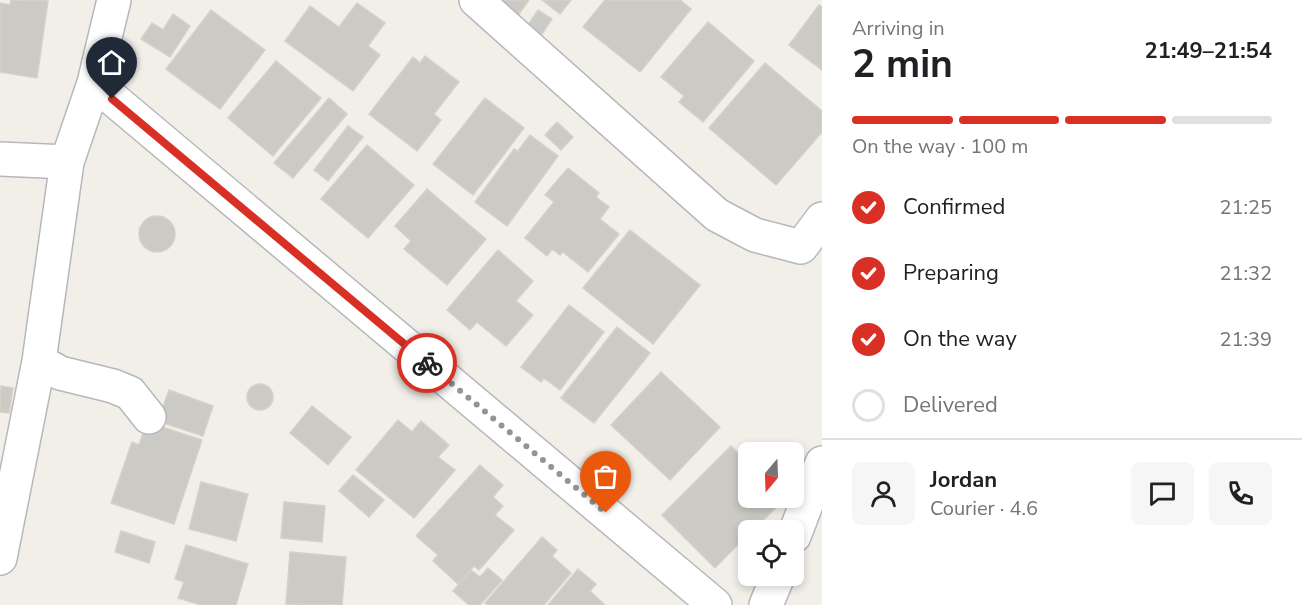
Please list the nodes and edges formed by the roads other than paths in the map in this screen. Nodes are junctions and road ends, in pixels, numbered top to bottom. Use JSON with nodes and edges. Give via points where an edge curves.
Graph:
{"nodes":[{"id":1,"x":114,"y":0,"type":"edge"},
{"id":2,"x":476,"y":0,"type":"edge"},
{"id":3,"x":94,"y":83,"type":"junction"},
{"id":4,"x":0,"y":159,"type":"edge"},
{"id":5,"x":67,"y":162,"type":"junction"},
{"id":6,"x":822,"y":219,"type":"edge"},
{"id":7,"x":811,"y":252,"type":"edge"},
{"id":8,"x":39,"y":362,"type":"junction"},
{"id":9,"x":149,"y":417,"type":"dead end"},
{"id":10,"x":822,"y":463,"type":"edge"},
{"id":11,"x":800,"y":520,"type":"edge"},
{"id":12,"x":0,"y":558,"type":"edge"},
{"id":13,"x":774,"y":586,"type":"edge"},
{"id":14,"x":716,"y":605,"type":"edge"},
{"id":15,"x":766,"y":605,"type":"edge"}],
"edges":[{"from":1,"to":3,"type":"street"},
{"from":2,"to":7,"type":"street","via":[[717,215],[755,236]]},
{"from":3,"to":5,"type":"street"},
{"from":3,"to":14,"type":"street"},
{"from":4,"to":5,"type":"street"},
{"from":5,"to":8,"type":"street"},
{"from":6,"to":7,"type":"street"},
{"from":8,"to":9,"type":"street","via":[[60,373],[130,393]]},
{"from":8,"to":12,"type":"street"},
{"from":10,"to":11,"type":"street"},
{"from":13,"to":15,"type":"street"}]}
